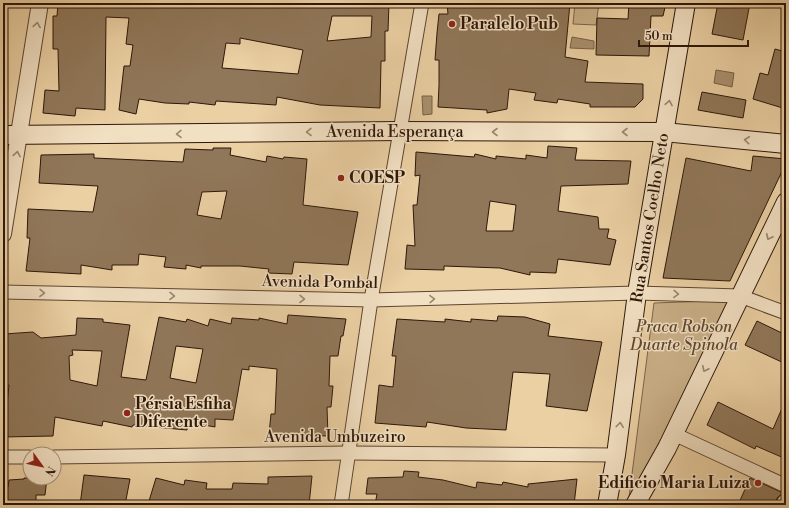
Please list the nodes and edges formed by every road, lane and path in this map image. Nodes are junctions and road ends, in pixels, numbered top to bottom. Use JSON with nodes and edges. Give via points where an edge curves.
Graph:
{"nodes":[{"id":1,"x":40,"y":3,"type":"edge"},
{"id":2,"x":422,"y":3,"type":"edge"},
{"id":3,"x":686,"y":3,"type":"edge"},
{"id":4,"x":400,"y":131,"type":"junction"},
{"id":5,"x":664,"y":132,"type":"junction"},
{"id":6,"x":12,"y":135,"type":"edge"},
{"id":7,"x":786,"y":144,"type":"edge"},
{"id":8,"x":786,"y":202,"type":"edge"},
{"id":9,"x":3,"y":234,"type":"edge"},
{"id":10,"x":3,"y":292,"type":"edge"},
{"id":11,"x":637,"y":293,"type":"junction"},
{"id":12,"x":740,"y":296,"type":"junction"},
{"id":13,"x":371,"y":300,"type":"junction"},
{"id":14,"x":786,"y":313,"type":"edge"},
{"id":15,"x":674,"y":434,"type":"junction"},
{"id":16,"x":349,"y":453,"type":"junction"},
{"id":17,"x":616,"y":455,"type":"junction"},
{"id":18,"x":3,"y":457,"type":"edge"},
{"id":19,"x":22,"y":457,"type":"edge"},
{"id":20,"x":62,"y":457,"type":"edge"},
{"id":21,"x":786,"y":486,"type":"edge"},
{"id":22,"x":341,"y":505,"type":"edge"},
{"id":23,"x":607,"y":505,"type":"edge"},
{"id":24,"x":636,"y":505,"type":"edge"}],
"edges":[{"from":6,"to":1,"type":"street","one_way":true},
{"from":2,"to":4,"type":"street"},
{"from":5,"to":3,"type":"main road","name":"Rua Santos Coelho Neto","one_way":true},
{"from":5,"to":4,"type":"main road","name":"Avenida Esperança","one_way":true},
{"from":4,"to":6,"type":"main road","name":"Avenida Esperança","one_way":true},
{"from":4,"to":13,"type":"street"},
{"from":7,"to":5,"type":"main road","name":"Avenida Esperança","one_way":true},
{"from":5,"to":11,"type":"main road","name":"Rua Santos Coelho Neto"},
{"from":9,"to":6,"type":"street","one_way":true},
{"from":8,"to":12,"type":"main road","one_way":true},
{"from":10,"to":13,"type":"street","name":"Avenida Pombal","one_way":true},
{"from":11,"to":12,"type":"street","name":"Avenida Pombal","one_way":true},
{"from":13,"to":11,"type":"street","name":"Avenida Pombal","one_way":true},
{"from":17,"to":11,"type":"main road","name":"Rua Santos Coelho Neto","one_way":true},
{"from":12,"to":14,"type":"street","name":"Avenida Pombal"},
{"from":12,"to":15,"type":"main road","one_way":true},
{"from":13,"to":16,"type":"street"},
{"from":15,"to":21,"type":"street"},
{"from":15,"to":24,"type":"main road"},
{"from":16,"to":17,"type":"street","name":"Avenida Umbuzeiro"},
{"from":16,"to":20,"type":"street","name":"Avenida Umbuzeiro"},
{"from":16,"to":22,"type":"street"},
{"from":17,"to":23,"type":"main road","name":"Rua Santos Coelho Neto"},
{"from":18,"to":19,"type":"street"}]}
